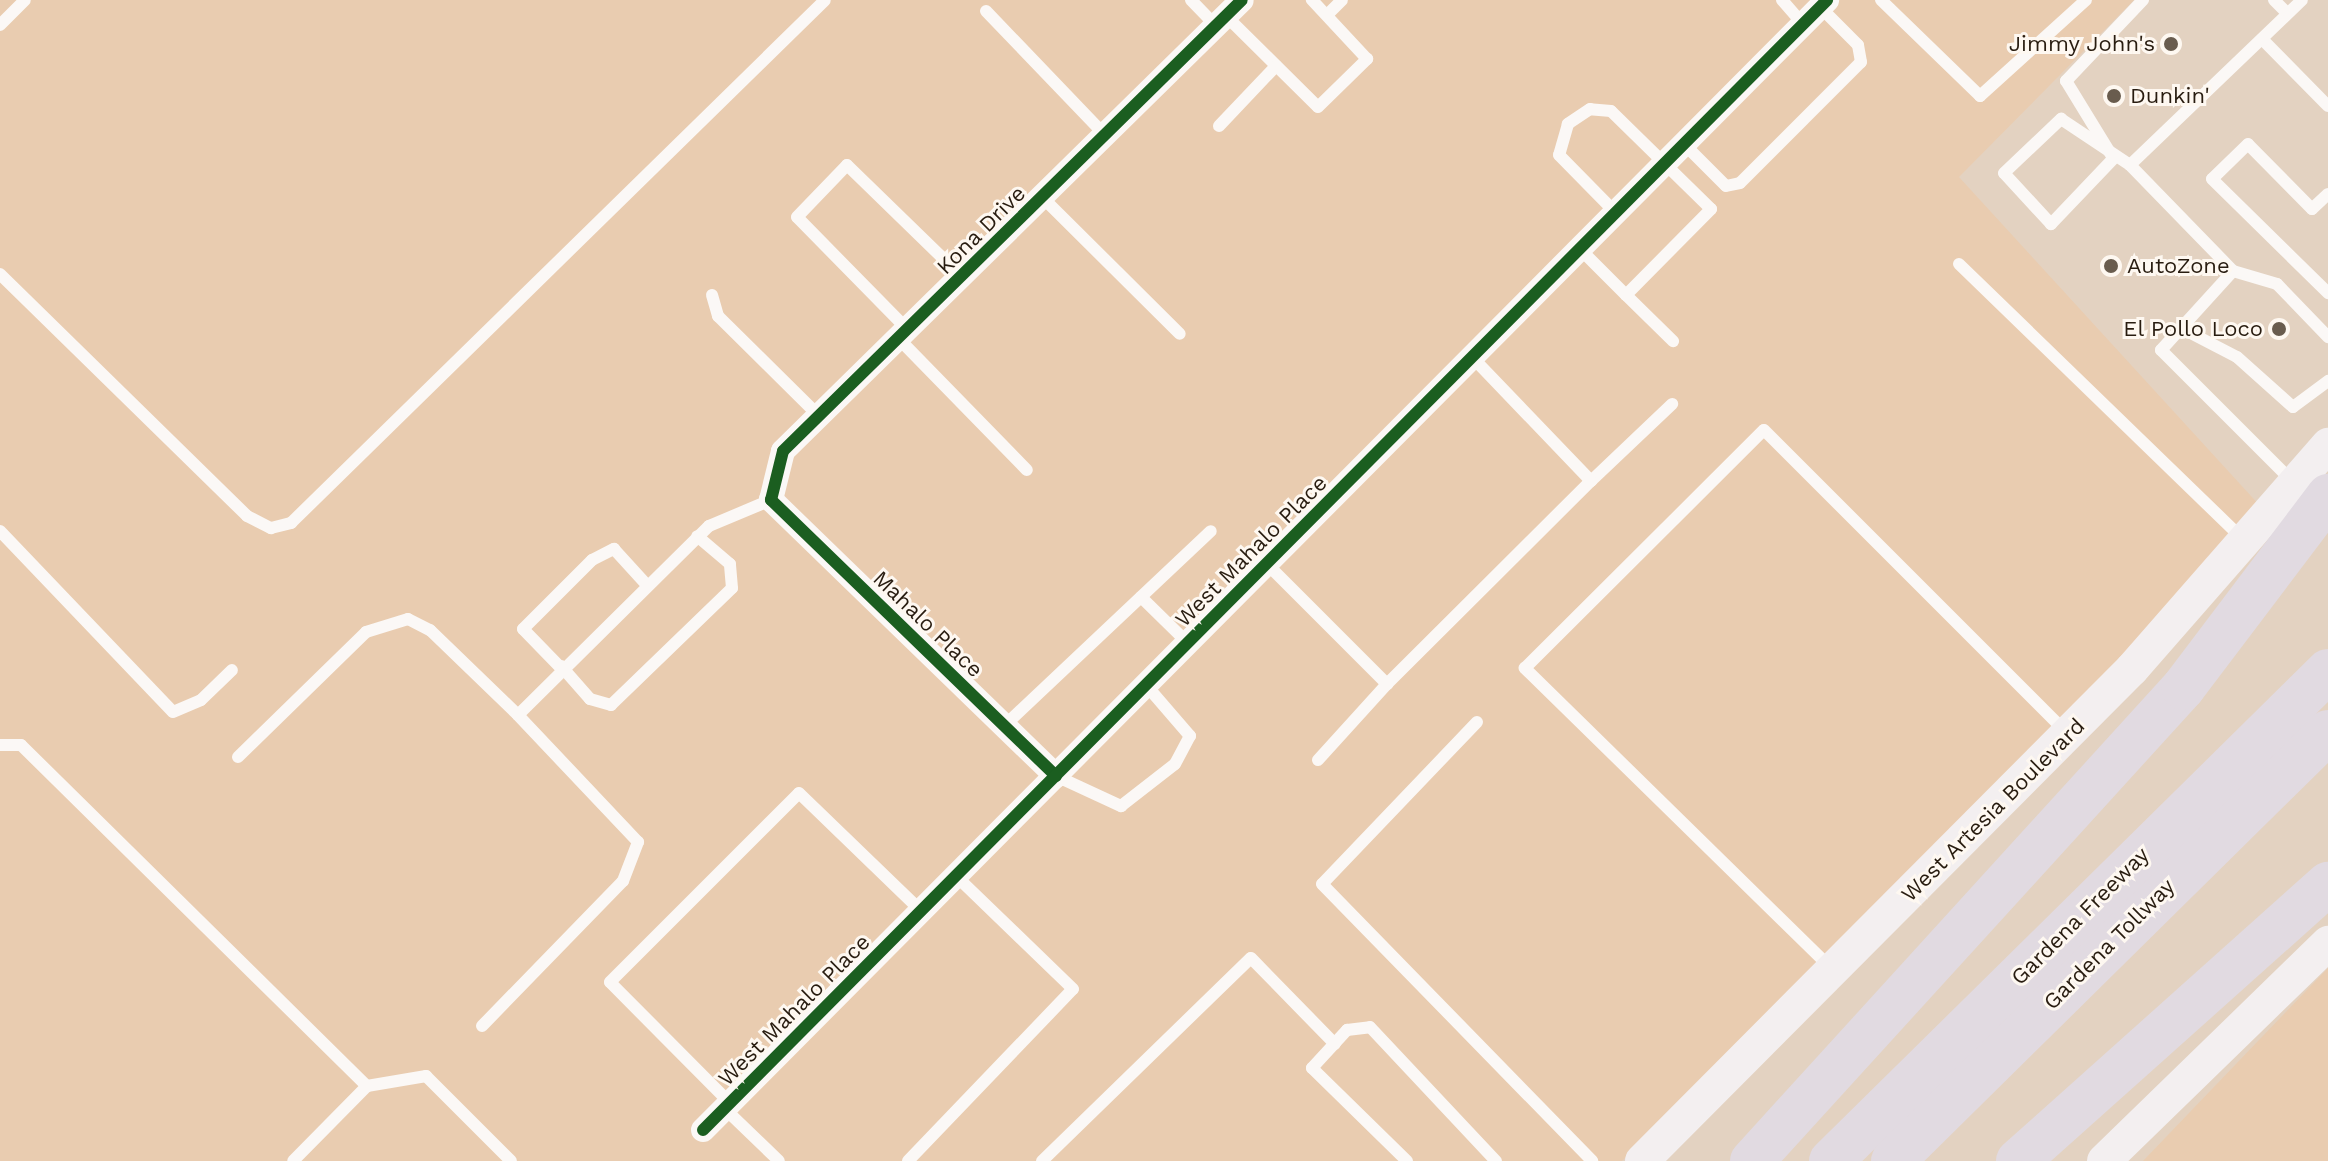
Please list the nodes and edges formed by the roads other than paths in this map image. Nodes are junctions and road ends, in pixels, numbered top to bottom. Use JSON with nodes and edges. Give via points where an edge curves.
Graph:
{"nodes":[{"id":1,"x":25,"y":0,"type":"edge"},
{"id":2,"x":825,"y":0,"type":"edge"},
{"id":3,"x":1191,"y":0,"type":"edge"},
{"id":4,"x":1312,"y":0,"type":"edge"},
{"id":5,"x":1342,"y":0,"type":"edge"},
{"id":6,"x":1782,"y":0,"type":"edge"},
{"id":7,"x":1881,"y":0,"type":"edge"},
{"id":8,"x":2086,"y":0,"type":"edge"},
{"id":9,"x":2143,"y":0,"type":"edge"},
{"id":10,"x":2274,"y":0,"type":"edge"},
{"id":11,"x":2302,"y":0,"type":"edge"},
{"id":12,"x":1817,"y":10,"type":"edge"},
{"id":13,"x":986,"y":11,"type":"dead end"},
{"id":14,"x":2287,"y":13,"type":"junction"},
{"id":15,"x":1228,"y":14,"type":"edge"},
{"id":16,"x":1327,"y":15,"type":"junction"},
{"id":17,"x":0,"y":25,"type":"edge"},
{"id":18,"x":2262,"y":39,"type":"junction"},
{"id":19,"x":1276,"y":66,"type":"junction"},
{"id":20,"x":2328,"y":106,"type":"edge"},
{"id":21,"x":1219,"y":126,"type":"dead end"},
{"id":22,"x":1105,"y":135,"type":"junction"},
{"id":23,"x":1684,"y":144,"type":"junction"},
{"id":24,"x":2113,"y":159,"type":"junction"},
{"id":25,"x":1665,"y":163,"type":"junction"},
{"id":26,"x":2130,"y":165,"type":"junction"},
{"id":27,"x":2328,"y":194,"type":"edge"},
{"id":28,"x":1042,"y":197,"type":"junction"},
{"id":29,"x":1616,"y":213,"type":"junction"},
{"id":30,"x":1580,"y":249,"type":"junction"},
{"id":31,"x":1959,"y":264,"type":"dead end"},
{"id":32,"x":2233,"y":271,"type":"junction"},
{"id":33,"x":0,"y":274,"type":"edge"},
{"id":34,"x":962,"y":277,"type":"junction"},
{"id":35,"x":2328,"y":293,"type":"edge"},
{"id":36,"x":712,"y":295,"type":"dead end"},
{"id":37,"x":1626,"y":295,"type":"junction"},
{"id":38,"x":2181,"y":328,"type":"junction"},
{"id":39,"x":1180,"y":334,"type":"dead end"},
{"id":40,"x":903,"y":335,"type":"junction"},
{"id":41,"x":2328,"y":337,"type":"edge"},
{"id":42,"x":1673,"y":341,"type":"dead end"},
{"id":43,"x":1472,"y":357,"type":"junction"},
{"id":44,"x":2328,"y":381,"type":"edge"},
{"id":45,"x":1672,"y":404,"type":"dead end"},
{"id":46,"x":819,"y":416,"type":"junction"},
{"id":47,"x":2328,"y":445,"type":"edge"},
{"id":48,"x":1027,"y":470,"type":"dead end"},
{"id":49,"x":1591,"y":481,"type":"junction"},
{"id":50,"x":2312,"y":490,"type":"edge"},
{"id":51,"x":771,"y":500,"type":"junction"},
{"id":52,"x":0,"y":531,"type":"edge"},
{"id":53,"x":1211,"y":531,"type":"dead end"},
{"id":54,"x":697,"y":536,"type":"junction"},
{"id":55,"x":2246,"y":542,"type":"junction"},
{"id":56,"x":1267,"y":564,"type":"junction"},
{"id":57,"x":646,"y":584,"type":"junction"},
{"id":58,"x":1141,"y":597,"type":"junction"},
{"id":59,"x":1188,"y":643,"type":"junction"},
{"id":60,"x":560,"y":666,"type":"junction"},
{"id":61,"x":232,"y":670,"type":"dead end"},
{"id":62,"x":2328,"y":671,"type":"edge"},
{"id":63,"x":1387,"y":684,"type":"junction"},
{"id":64,"x":1146,"y":685,"type":"junction"},
{"id":65,"x":518,"y":715,"type":"junction"},
{"id":66,"x":1477,"y":722,"type":"dead end"},
{"id":67,"x":1004,"y":726,"type":"junction"},
{"id":68,"x":2328,"y":732,"type":"edge"},
{"id":69,"x":2069,"y":734,"type":"junction"},
{"id":70,"x":0,"y":745,"type":"edge"},
{"id":71,"x":238,"y":757,"type":"dead end"},
{"id":72,"x":2328,"y":759,"type":"edge"},
{"id":73,"x":1318,"y":760,"type":"dead end"},
{"id":74,"x":1056,"y":776,"type":"junction"},
{"id":75,"x":956,"y":876,"type":"junction"},
{"id":76,"x":2328,"y":884,"type":"edge"},
{"id":77,"x":921,"y":911,"type":"junction"},
{"id":78,"x":2327,"y":946,"type":"edge"},
{"id":79,"x":1833,"y":970,"type":"junction"},
{"id":80,"x":2019,"y":976,"type":"junction"},
{"id":81,"x":482,"y":1026,"type":"dead end"},
{"id":82,"x":1335,"y":1044,"type":"junction"},
{"id":83,"x":367,"y":1086,"type":"junction"},
{"id":84,"x":727,"y":1105,"type":"junction"},
{"id":85,"x":703,"y":1130,"type":"dead end"},
{"id":86,"x":293,"y":1161,"type":"edge"},
{"id":87,"x":511,"y":1161,"type":"edge"},
{"id":88,"x":779,"y":1161,"type":"edge"},
{"id":89,"x":908,"y":1161,"type":"edge"},
{"id":90,"x":1042,"y":1161,"type":"edge"},
{"id":91,"x":1407,"y":1161,"type":"edge"},
{"id":92,"x":1496,"y":1161,"type":"edge"},
{"id":93,"x":1592,"y":1161,"type":"edge"},
{"id":94,"x":1642,"y":1161,"type":"edge"},
{"id":95,"x":1752,"y":1161,"type":"edge"},
{"id":96,"x":1831,"y":1161,"type":"edge"},
{"id":97,"x":1864,"y":1161,"type":"edge"},
{"id":98,"x":1893,"y":1161,"type":"edge"},
{"id":99,"x":1923,"y":1161,"type":"edge"},
{"id":100,"x":2018,"y":1161,"type":"edge"},
{"id":101,"x":2104,"y":1161,"type":"edge"}],
"edges":[{"from":1,"to":17,"type":"lane"},
{"from":2,"to":33,"type":"lane","via":[[291,523],[271,528],[247,516]]},
{"from":3,"to":15,"type":"lane"},
{"from":4,"to":16,"type":"lane"},
{"from":5,"to":16,"type":"lane"},
{"from":6,"to":12,"type":"lane"},
{"from":7,"to":8,"type":"lane","via":[[1980,96]]},
{"from":9,"to":24,"type":"lane","via":[[2066,81],[2099,125]]},
{"from":10,"to":14,"type":"lane"},
{"from":11,"to":14,"type":"lane"},
{"from":12,"to":23,"type":"street","name":"West Mahalo Place"},
{"from":12,"to":23,"type":"lane","via":[[1858,45],[1861,62],[1740,183],[1726,186]]},
{"from":13,"to":22,"type":"lane"},
{"from":14,"to":18,"type":"lane"},
{"from":15,"to":19,"type":"lane"},
{"from":15,"to":22,"type":"street","name":"Kona Drive"},
{"from":16,"to":19,"type":"lane","via":[[1367,59],[1318,107]]},
{"from":18,"to":20,"type":"lane"},
{"from":18,"to":26,"type":"lane"},
{"from":19,"to":21,"type":"lane"},
{"from":22,"to":28,"type":"street","name":"Kona Drive"},
{"from":23,"to":25,"type":"street","name":"West Mahalo Place"},
{"from":24,"to":24,"type":"lane","via":[[2051,224],[2004,173],[2061,119]]},
{"from":24,"to":26,"type":"lane"},
{"from":25,"to":29,"type":"street","name":"West Mahalo Place"},
{"from":25,"to":29,"type":"lane","via":[[1611,111],[1590,109],[1568,124],[1559,155]]},
{"from":25,"to":37,"type":"lane","via":[[1711,209]]},
{"from":26,"to":32,"type":"lane"},
{"from":27,"to":35,"type":"lane","via":[[2312,209],[2248,144],[2212,179]]},
{"from":28,"to":34,"type":"street","name":"Kona Drive"},
{"from":28,"to":39,"type":"lane"},
{"from":29,"to":30,"type":"street","name":"West Mahalo Place"},
{"from":30,"to":37,"type":"lane"},
{"from":30,"to":43,"type":"street","name":"West Mahalo Place"},
{"from":31,"to":55,"type":"lane"},
{"from":32,"to":38,"type":"lane"},
{"from":32,"to":41,"type":"lane","via":[[2277,284]]},
{"from":34,"to":40,"type":"street","name":"Kona Drive"},
{"from":34,"to":40,"type":"lane","via":[[847,165],[797,217]]},
{"from":36,"to":46,"type":"lane","via":[[718,316]]},
{"from":37,"to":42,"type":"lane"},
{"from":38,"to":44,"type":"lane","via":[[2237,357],[2293,407]]},
{"from":38,"to":50,"type":"lane","via":[[2161,350]]},
{"from":40,"to":46,"type":"street","name":"Kona Drive"},
{"from":40,"to":48,"type":"lane"},
{"from":43,"to":49,"type":"lane"},
{"from":43,"to":56,"type":"street","name":"West Mahalo Place"},
{"from":45,"to":49,"type":"lane"},
{"from":46,"to":51,"type":"street","name":"Kona Drive","via":[[783,451]]},
{"from":47,"to":50,"type":"main road","name":"West Artesia Boulevard"},
{"from":49,"to":63,"type":"lane"},
{"from":50,"to":55,"type":"main road","name":"West Artesia Boulevard"},
{"from":50,"to":95,"type":"highway","via":[[2183,688]]},
{"from":51,"to":54,"type":"lane"},
{"from":51,"to":67,"type":"street","name":"Mahalo Place"},
{"from":52,"to":61,"type":"lane","via":[[173,712],[201,700]]},
{"from":53,"to":58,"type":"lane"},
{"from":54,"to":57,"type":"lane"},
{"from":54,"to":60,"type":"lane","via":[[730,564],[732,588],[611,705],[590,699]]},
{"from":55,"to":69,"type":"main road","name":"West Artesia Boulevard"},
{"from":56,"to":59,"type":"street","name":"West Mahalo Place"},
{"from":56,"to":63,"type":"lane"},
{"from":57,"to":60,"type":"lane"},
{"from":57,"to":60,"type":"lane","via":[[614,549],[592,560],[523,629]]},
{"from":58,"to":59,"type":"lane"},
{"from":58,"to":67,"type":"lane"},
{"from":59,"to":64,"type":"street","name":"West Mahalo Place"},
{"from":60,"to":65,"type":"lane"},
{"from":62,"to":80,"type":"highway","name":"Gardena Freeway"},
{"from":63,"to":73,"type":"lane"},
{"from":64,"to":74,"type":"street","name":"West Mahalo Place"},
{"from":64,"to":74,"type":"lane","via":[[1190,736],[1175,764],[1121,806]]},
{"from":65,"to":71,"type":"lane","via":[[430,630],[408,619],[366,632]]},
{"from":65,"to":81,"type":"lane","via":[[638,842],[623,881]]},
{"from":66,"to":93,"type":"lane","via":[[1322,884]]},
{"from":67,"to":74,"type":"street","name":"Mahalo Place"},
{"from":68,"to":98,"type":"highway","name":"Gardena Tollway"},
{"from":69,"to":79,"type":"main road","name":"West Artesia Boulevard"},
{"from":69,"to":79,"type":"lane","via":[[1764,430],[1525,668]]},
{"from":70,"to":83,"type":"lane","via":[[21,745]]},
{"from":72,"to":99,"type":"highway"},
{"from":74,"to":75,"type":"street","name":"West Mahalo Place"},
{"from":75,"to":77,"type":"street","name":"West Mahalo Place"},
{"from":75,"to":89,"type":"lane","via":[[1073,989]]},
{"from":76,"to":100,"type":"highway"},
{"from":77,"to":84,"type":"street","name":"West Mahalo Place"},
{"from":77,"to":84,"type":"lane","via":[[799,793],[610,982]]},
{"from":78,"to":101,"type":"main road"},
{"from":79,"to":94,"type":"main road","name":"West Artesia Boulevard"},
{"from":80,"to":96,"type":"highway","name":"Gardena Freeway"},
{"from":80,"to":97,"type":"highway","name":"Gardena Tollway","via":[[1995,1032]]},
{"from":82,"to":90,"type":"lane","via":[[1251,958]]},
{"from":82,"to":91,"type":"lane","via":[[1312,1068]]},
{"from":82,"to":92,"type":"lane","via":[[1347,1030],[1370,1027]]},
{"from":83,"to":86,"type":"lane"},
{"from":83,"to":87,"type":"lane","via":[[426,1076]]},
{"from":84,"to":85,"type":"street","name":"West Mahalo Place"},
{"from":84,"to":88,"type":"lane"}]}
